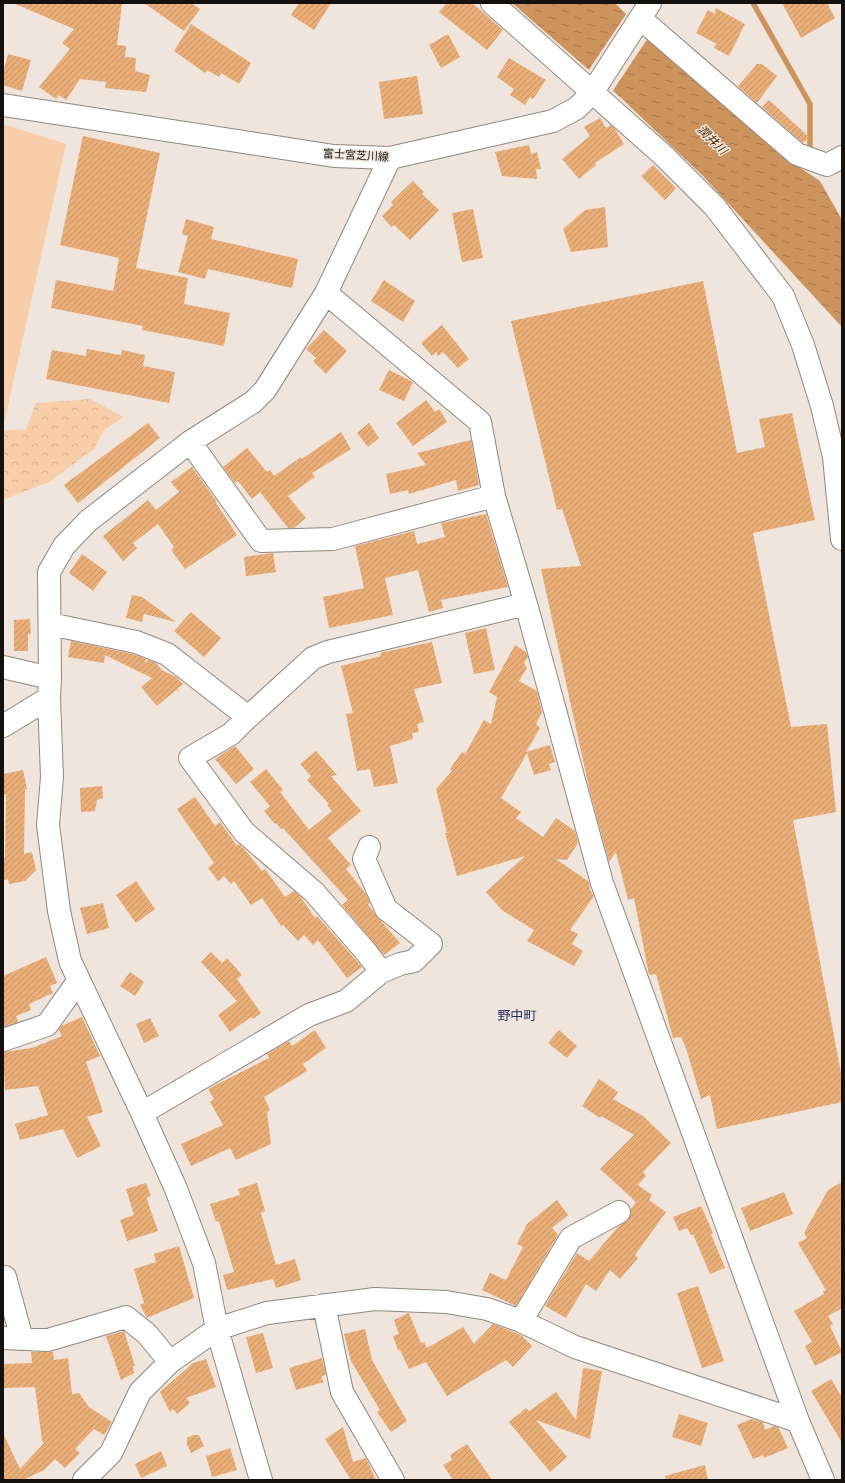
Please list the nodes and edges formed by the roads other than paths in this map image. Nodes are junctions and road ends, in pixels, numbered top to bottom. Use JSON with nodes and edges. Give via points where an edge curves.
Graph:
{"nodes":[{"id":1,"x":492,"y":3,"type":"edge"},
{"id":2,"x":645,"y":11,"type":"edge"},
{"id":3,"x":594,"y":91,"type":"junction"},
{"id":4,"x":3,"y":105,"type":"edge"},
{"id":5,"x":390,"y":158,"type":"junction"},
{"id":6,"x":834,"y":161,"type":"edge"},
{"id":7,"x":326,"y":293,"type":"junction"},
{"id":8,"x":190,"y":442,"type":"junction"},
{"id":9,"x":494,"y":496,"type":"junction"},
{"id":10,"x":842,"y":539,"type":"edge"},
{"id":11,"x":526,"y":604,"type":"junction"},
{"id":12,"x":50,"y":624,"type":"junction"},
{"id":13,"x":3,"y":667,"type":"edge"},
{"id":14,"x":50,"y":688,"type":"junction"},
{"id":15,"x":248,"y":717,"type":"junction"},
{"id":16,"x":3,"y":726,"type":"edge"},
{"id":17,"x":369,"y":847,"type":"dead end"},
{"id":18,"x":381,"y":972,"type":"junction"},
{"id":19,"x":79,"y":980,"type":"junction"},
{"id":20,"x":3,"y":1040,"type":"edge"},
{"id":21,"x":142,"y":1113,"type":"junction"},
{"id":22,"x":619,"y":1212,"type":"dead end"},
{"id":23,"x":5,"y":1277,"type":"dead end"},
{"id":24,"x":324,"y":1305,"type":"junction"},
{"id":25,"x":521,"y":1321,"type":"junction"},
{"id":26,"x":216,"y":1329,"type":"junction"},
{"id":27,"x":13,"y":1338,"type":"edge"},
{"id":28,"x":170,"y":1362,"type":"junction"},
{"id":29,"x":798,"y":1421,"type":"junction"},
{"id":30,"x":84,"y":1480,"type":"edge"},
{"id":31,"x":261,"y":1480,"type":"edge"},
{"id":32,"x":393,"y":1480,"type":"edge"},
{"id":33,"x":823,"y":1480,"type":"edge"}],
"edges":[{"from":1,"to":3,"type":"street"},
{"from":2,"to":3,"type":"street","name":"富士宮芝川線"},
{"from":2,"to":6,"type":"street","via":[[797,154]]},
{"from":3,"to":5,"type":"street","name":"富士宮芝川線","via":[[577,108],[552,122]]},
{"from":3,"to":10,"type":"street","via":[[715,207],[783,296],[803,345],[822,406],[834,457]]},
{"from":4,"to":5,"type":"street","name":"富士宮芝川線","via":[[334,156]]},
{"from":5,"to":7,"type":"street"},
{"from":7,"to":8,"type":"street","via":[[264,390],[253,402]]},
{"from":7,"to":9,"type":"street","via":[[480,422]]},
{"from":8,"to":9,"type":"street","via":[[261,541],[333,539]]},
{"from":8,"to":12,"type":"street","via":[[88,521],[64,546],[49,572]]},
{"from":9,"to":11,"type":"street"},
{"from":11,"to":15,"type":"street","via":[[328,652],[313,658]]},
{"from":11,"to":29,"type":"street","via":[[602,884]]},
{"from":12,"to":14,"type":"street"},
{"from":12,"to":15,"type":"street","via":[[136,642],[166,654]]},
{"from":13,"to":14,"type":"street"},
{"from":14,"to":16,"type":"street"},
{"from":14,"to":19,"type":"street","via":[[52,777],[48,825],[59,911],[70,961]]},
{"from":15,"to":18,"type":"street","via":[[231,734],[190,758],[244,832],[314,892]]},
{"from":17,"to":18,"type":"street","via":[[364,859],[386,909],[431,944],[414,961]]},
{"from":18,"to":21,"type":"street","via":[[346,1002],[309,1015]]},
{"from":19,"to":20,"type":"street","via":[[47,1025]]},
{"from":19,"to":21,"type":"street"},
{"from":21,"to":26,"type":"street","via":[[176,1189],[204,1263]]},
{"from":22,"to":25,"type":"street","via":[[571,1238]]},
{"from":23,"to":27,"type":"street"},
{"from":24,"to":25,"type":"street","via":[[375,1299],[446,1302],[487,1309]]},
{"from":24,"to":26,"type":"street","via":[[267,1313]]},
{"from":24,"to":32,"type":"street","via":[[342,1392]]},
{"from":25,"to":29,"type":"street","via":[[575,1347]]},
{"from":26,"to":28,"type":"street"},
{"from":26,"to":31,"type":"street"},
{"from":27,"to":28,"type":"street","via":[[48,1340],[126,1317],[147,1334]]},
{"from":28,"to":30,"type":"street","via":[[140,1392],[111,1453]]},
{"from":29,"to":33,"type":"street"}]}
